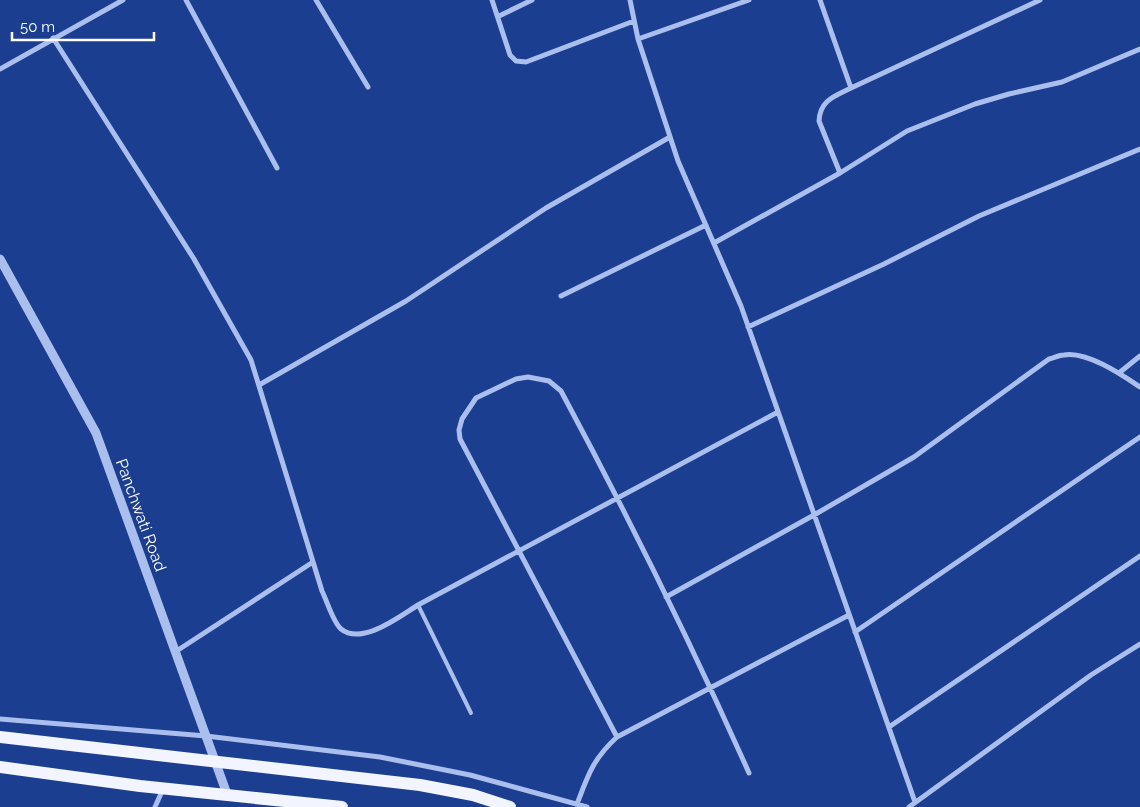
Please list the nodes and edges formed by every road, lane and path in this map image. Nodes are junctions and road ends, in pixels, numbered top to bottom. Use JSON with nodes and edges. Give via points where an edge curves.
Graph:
{"nodes":[{"id":1,"x":123,"y":0,"type":"edge"},
{"id":2,"x":186,"y":0,"type":"edge"},
{"id":3,"x":316,"y":0,"type":"edge"},
{"id":4,"x":492,"y":0,"type":"edge"},
{"id":5,"x":532,"y":0,"type":"edge"},
{"id":6,"x":630,"y":0,"type":"edge"},
{"id":7,"x":749,"y":0,"type":"edge"},
{"id":8,"x":820,"y":0,"type":"edge"},
{"id":9,"x":1040,"y":0,"type":"edge"},
{"id":10,"x":499,"y":16,"type":"junction"},
{"id":11,"x":634,"y":21,"type":"junction"},
{"id":12,"x":53,"y":38,"type":"junction"},
{"id":13,"x":638,"y":38,"type":"junction"},
{"id":14,"x":1140,"y":49,"type":"edge"},
{"id":15,"x":0,"y":69,"type":"edge"},
{"id":16,"x":368,"y":87,"type":"dead end"},
{"id":17,"x":851,"y":88,"type":"junction"},
{"id":18,"x":670,"y":137,"type":"junction"},
{"id":19,"x":1140,"y":149,"type":"edge"},
{"id":20,"x":277,"y":168,"type":"dead end"},
{"id":21,"x":840,"y":173,"type":"junction"},
{"id":22,"x":706,"y":225,"type":"junction"},
{"id":23,"x":714,"y":244,"type":"junction"},
{"id":24,"x":0,"y":259,"type":"edge"},
{"id":25,"x":561,"y":296,"type":"dead end"},
{"id":26,"x":748,"y":327,"type":"junction"},
{"id":27,"x":1140,"y":356,"type":"edge"},
{"id":28,"x":1119,"y":373,"type":"junction"},
{"id":29,"x":259,"y":385,"type":"junction"},
{"id":30,"x":1140,"y":387,"type":"edge"},
{"id":31,"x":778,"y":412,"type":"junction"},
{"id":32,"x":1140,"y":437,"type":"edge"},
{"id":33,"x":618,"y":499,"type":"junction"},
{"id":34,"x":814,"y":515,"type":"junction"},
{"id":35,"x":518,"y":552,"type":"junction"},
{"id":36,"x":1140,"y":556,"type":"edge"},
{"id":37,"x":313,"y":562,"type":"junction"},
{"id":38,"x":666,"y":597,"type":"junction"},
{"id":39,"x":418,"y":605,"type":"junction"},
{"id":40,"x":849,"y":615,"type":"junction"},
{"id":41,"x":855,"y":632,"type":"junction"},
{"id":42,"x":1140,"y":644,"type":"edge"},
{"id":43,"x":175,"y":652,"type":"junction"},
{"id":44,"x":711,"y":688,"type":"junction"},
{"id":45,"x":471,"y":713,"type":"dead end"},
{"id":46,"x":0,"y":719,"type":"edge"},
{"id":47,"x":889,"y":727,"type":"junction"},
{"id":48,"x":206,"y":736,"type":"junction"},
{"id":49,"x":617,"y":737,"type":"junction"},
{"id":50,"x":0,"y":738,"type":"edge"},
{"id":51,"x":215,"y":763,"type":"junction"},
{"id":52,"x":0,"y":768,"type":"edge"},
{"id":53,"x":749,"y":773,"type":"dead end"},
{"id":54,"x":163,"y":788,"type":"junction"},
{"id":55,"x":227,"y":794,"type":"junction"},
{"id":56,"x":915,"y":802,"type":"junction"},
{"id":57,"x":577,"y":804,"type":"junction"},
{"id":58,"x":155,"y":807,"type":"edge"},
{"id":59,"x":342,"y":807,"type":"edge"},
{"id":60,"x":510,"y":807,"type":"edge"},
{"id":61,"x":587,"y":807,"type":"edge"},
{"id":62,"x":909,"y":807,"type":"edge"}],
"edges":[{"from":1,"to":12,"type":"street"},
{"from":2,"to":20,"type":"street"},
{"from":3,"to":16,"type":"street"},
{"from":4,"to":10,"type":"street"},
{"from":5,"to":10,"type":"street"},
{"from":6,"to":11,"type":"street"},
{"from":7,"to":13,"type":"street"},
{"from":8,"to":17,"type":"street"},
{"from":9,"to":17,"type":"street"},
{"from":10,"to":11,"type":"street","via":[[510,55],[516,61],[526,62]]},
{"from":11,"to":13,"type":"street"},
{"from":12,"to":15,"type":"street"},
{"from":12,"to":29,"type":"street","via":[[194,259],[251,360]]},
{"from":13,"to":18,"type":"street"},
{"from":14,"to":21,"type":"street","via":[[1062,82],[976,104],[907,132]]},
{"from":17,"to":21,"type":"street","via":[[830,99],[819,113],[819,121]]},
{"from":18,"to":22,"type":"street"},
{"from":18,"to":29,"type":"street","via":[[546,208],[406,301]]},
{"from":19,"to":26,"type":"street","via":[[980,216]]},
{"from":21,"to":23,"type":"street"},
{"from":22,"to":23,"type":"street"},
{"from":22,"to":25,"type":"street"},
{"from":23,"to":26,"type":"street"},
{"from":24,"to":43,"type":"street","name":"Panchwati Road","via":[[96,433]]},
{"from":26,"to":31,"type":"street"},
{"from":27,"to":28,"type":"street"},
{"from":28,"to":30,"type":"street"},
{"from":28,"to":34,"type":"street","via":[[1083,357],[1066,354],[1049,359],[914,456]]},
{"from":29,"to":37,"type":"street"},
{"from":31,"to":33,"type":"street"},
{"from":31,"to":34,"type":"street"},
{"from":32,"to":41,"type":"street"},
{"from":33,"to":35,"type":"street"},
{"from":33,"to":35,"type":"street","via":[[561,391],[549,380],[528,376],[476,398],[462,419],[460,439]]},
{"from":33,"to":38,"type":"street"},
{"from":34,"to":38,"type":"street"},
{"from":34,"to":40,"type":"street"},
{"from":35,"to":39,"type":"street"},
{"from":35,"to":49,"type":"street"},
{"from":36,"to":47,"type":"street"},
{"from":37,"to":39,"type":"street","via":[[322,591],[341,629],[357,634],[369,632]]},
{"from":37,"to":43,"type":"street"},
{"from":38,"to":44,"type":"street"},
{"from":39,"to":45,"type":"lane"},
{"from":40,"to":41,"type":"street"},
{"from":40,"to":44,"type":"street"},
{"from":41,"to":47,"type":"street"},
{"from":42,"to":56,"type":"street","via":[[1090,675]]},
{"from":43,"to":48,"type":"street","name":"Panchwati Road"},
{"from":44,"to":49,"type":"street"},
{"from":44,"to":53,"type":"street"},
{"from":46,"to":48,"type":"street"},
{"from":47,"to":56,"type":"street"},
{"from":48,"to":51,"type":"street","name":"Panchwati Road"},
{"from":48,"to":57,"type":"street","via":[[380,757],[470,775]]},
{"from":49,"to":57,"type":"street","via":[[593,765]]},
{"from":50,"to":51,"type":"main road"},
{"from":51,"to":55,"type":"street","name":"Panchwati Road"},
{"from":51,"to":60,"type":"main road","via":[[420,785],[473,795]]},
{"from":52,"to":54,"type":"main road"},
{"from":54,"to":55,"type":"main road"},
{"from":54,"to":58,"type":"street"},
{"from":55,"to":59,"type":"main road"},
{"from":56,"to":62,"type":"street"},
{"from":57,"to":61,"type":"street"}]}
